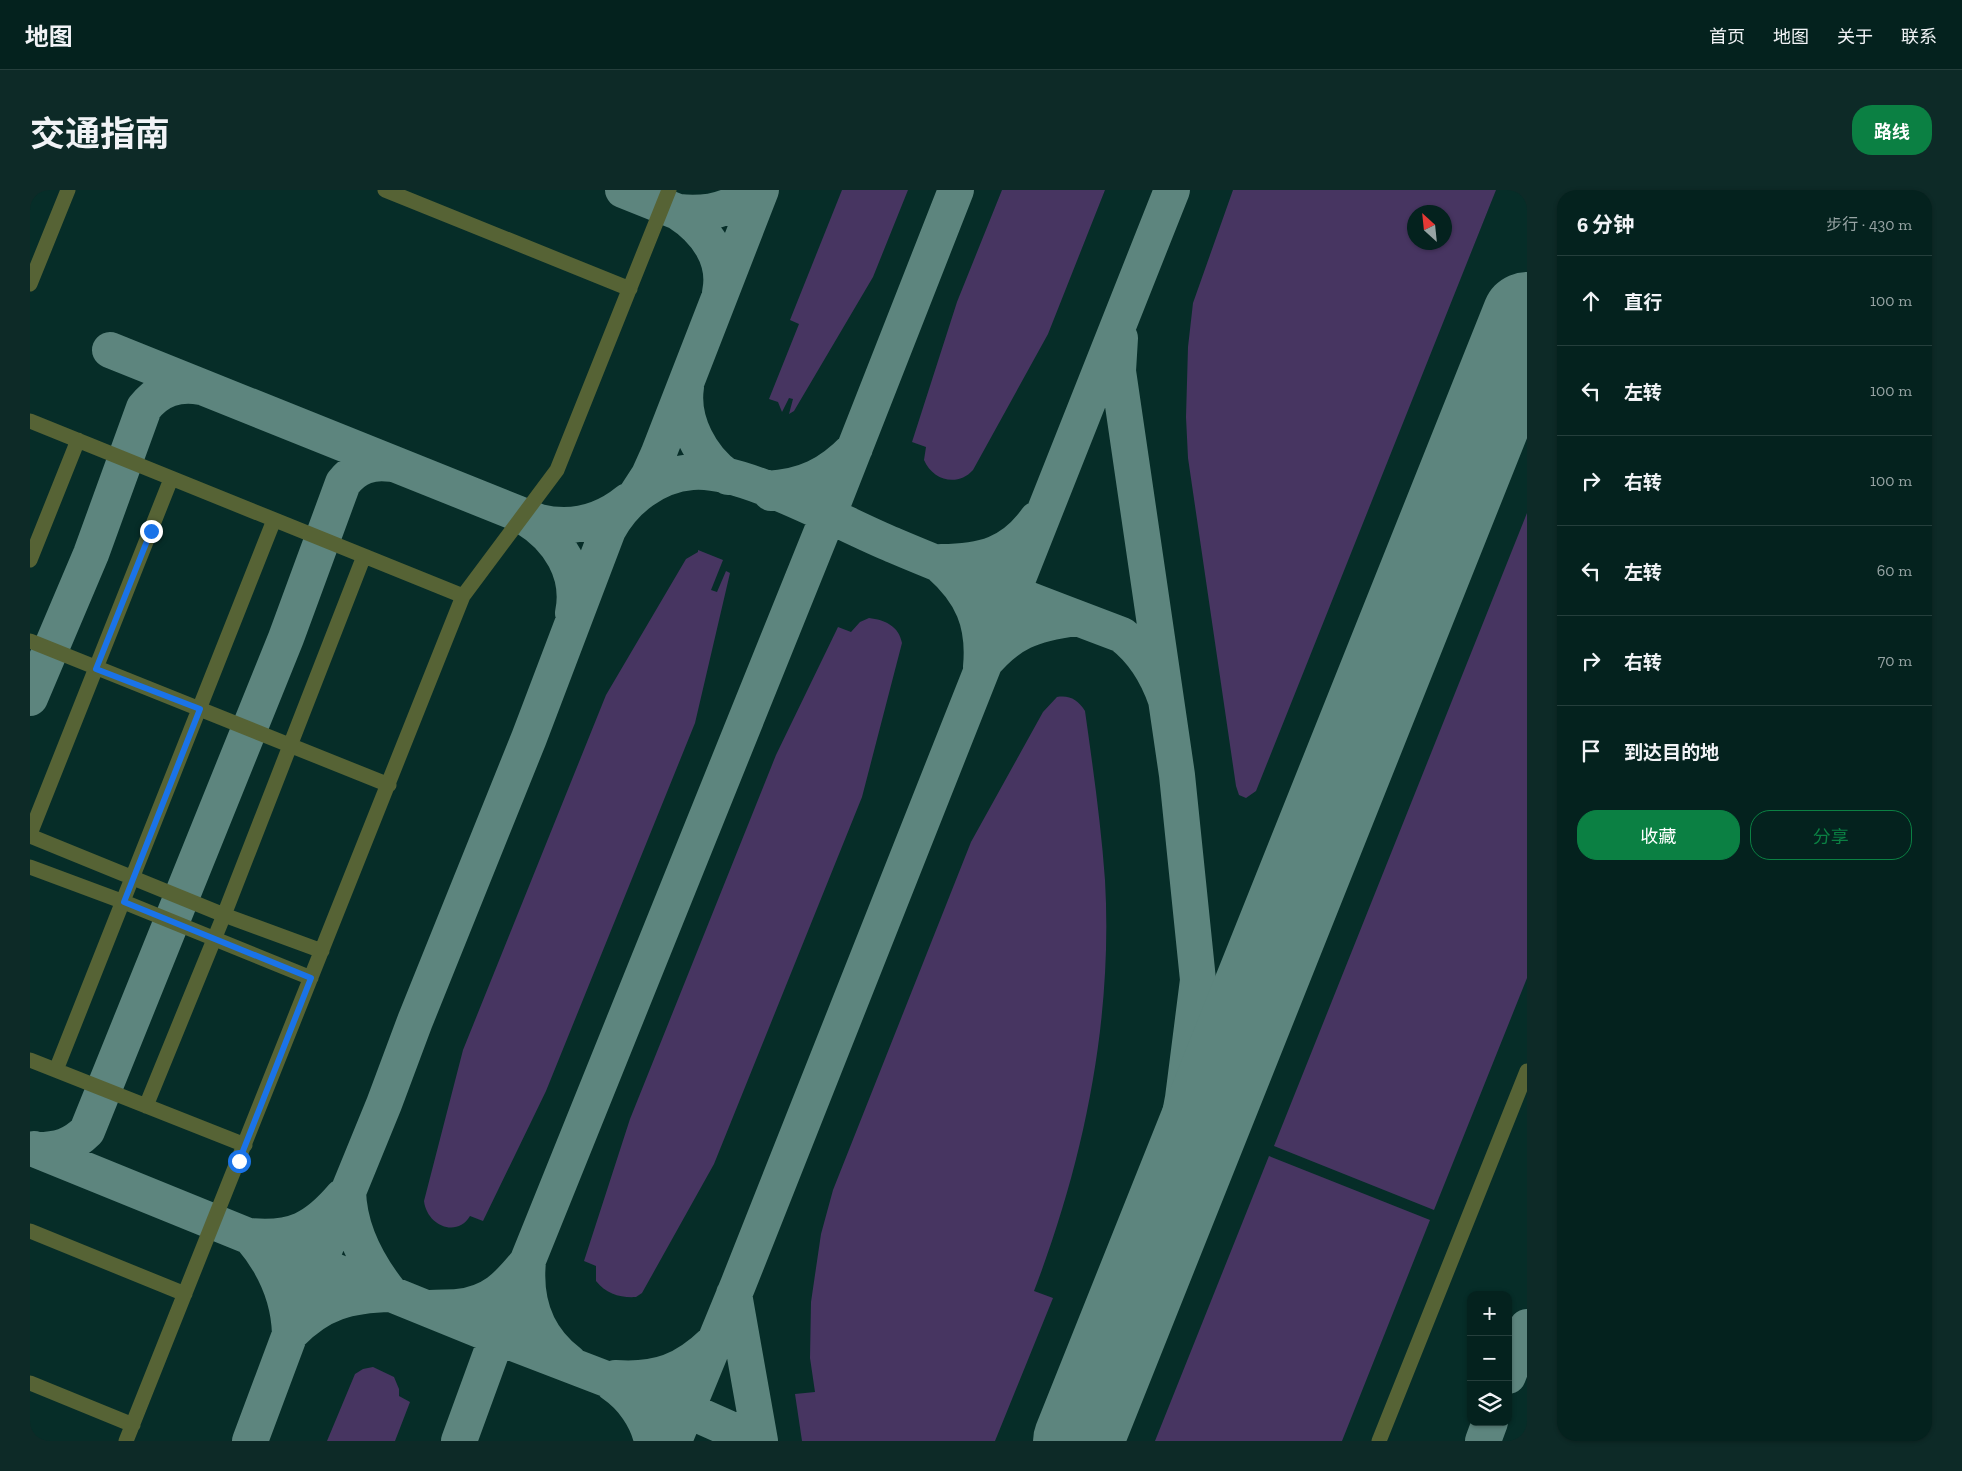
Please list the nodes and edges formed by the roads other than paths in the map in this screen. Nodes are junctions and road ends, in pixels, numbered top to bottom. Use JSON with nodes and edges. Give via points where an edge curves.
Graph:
{"nodes":[{"id":1,"x":68,"y":190,"type":"edge"},
{"id":2,"x":385,"y":190,"type":"edge"},
{"id":3,"x":669,"y":190,"type":"edge"},
{"id":4,"x":30,"y":284,"type":"edge"},
{"id":5,"x":630,"y":288,"type":"junction"},
{"id":6,"x":30,"y":421,"type":"edge"},
{"id":7,"x":78,"y":440,"type":"junction"},
{"id":8,"x":171,"y":479,"type":"junction"},
{"id":9,"x":274,"y":520,"type":"junction"},
{"id":10,"x":364,"y":556,"type":"junction"},
{"id":11,"x":30,"y":560,"type":"edge"},
{"id":12,"x":463,"y":596,"type":"junction"},
{"id":13,"x":30,"y":641,"type":"edge"},
{"id":14,"x":96,"y":669,"type":"junction"},
{"id":15,"x":200,"y":709,"type":"junction"},
{"id":16,"x":290,"y":746,"type":"junction"},
{"id":17,"x":389,"y":785,"type":"junction"},
{"id":18,"x":30,"y":835,"type":"edge"},
{"id":19,"x":30,"y":867,"type":"edge"},
{"id":20,"x":134,"y":877,"type":"junction"},
{"id":21,"x":124,"y":902,"type":"junction"},
{"id":22,"x":224,"y":915,"type":"junction"},
{"id":23,"x":213,"y":940,"type":"junction"},
{"id":24,"x":322,"y":951,"type":"junction"},
{"id":25,"x":311,"y":978,"type":"junction"},
{"id":26,"x":30,"y":1060,"type":"edge"},
{"id":27,"x":56,"y":1070,"type":"junction"},
{"id":28,"x":1527,"y":1071,"type":"edge"},
{"id":29,"x":146,"y":1106,"type":"junction"},
{"id":30,"x":245,"y":1146,"type":"junction"},
{"id":31,"x":30,"y":1231,"type":"edge"},
{"id":32,"x":185,"y":1294,"type":"junction"},
{"id":33,"x":30,"y":1384,"type":"edge"},
{"id":34,"x":133,"y":1425,"type":"junction"},
{"id":35,"x":126,"y":1441,"type":"edge"},
{"id":36,"x":1379,"y":1441,"type":"edge"}],
"edges":[{"from":1,"to":4,"type":"lane"},
{"from":2,"to":5,"type":"lane"},
{"from":3,"to":5,"type":"lane"},
{"from":5,"to":12,"type":"lane","via":[[557,470]]},
{"from":6,"to":7,"type":"lane"},
{"from":7,"to":8,"type":"lane"},
{"from":7,"to":11,"type":"lane"},
{"from":8,"to":9,"type":"lane"},
{"from":8,"to":14,"type":"lane"},
{"from":9,"to":10,"type":"lane"},
{"from":9,"to":15,"type":"lane"},
{"from":10,"to":12,"type":"lane"},
{"from":10,"to":16,"type":"lane"},
{"from":12,"to":17,"type":"lane"},
{"from":13,"to":14,"type":"lane"},
{"from":14,"to":15,"type":"lane"},
{"from":14,"to":18,"type":"lane"},
{"from":15,"to":16,"type":"lane"},
{"from":15,"to":20,"type":"lane"},
{"from":16,"to":17,"type":"lane"},
{"from":16,"to":22,"type":"lane"},
{"from":17,"to":24,"type":"lane"},
{"from":18,"to":20,"type":"lane"},
{"from":19,"to":21,"type":"lane"},
{"from":20,"to":21,"type":"lane"},
{"from":20,"to":22,"type":"lane"},
{"from":21,"to":23,"type":"lane"},
{"from":21,"to":27,"type":"lane"},
{"from":22,"to":23,"type":"lane"},
{"from":22,"to":24,"type":"lane"},
{"from":23,"to":25,"type":"lane"},
{"from":23,"to":29,"type":"lane"},
{"from":24,"to":25,"type":"lane"},
{"from":25,"to":30,"type":"lane"},
{"from":26,"to":27,"type":"lane"},
{"from":27,"to":29,"type":"lane"},
{"from":28,"to":36,"type":"lane"},
{"from":29,"to":30,"type":"lane"},
{"from":30,"to":32,"type":"lane"},
{"from":31,"to":32,"type":"lane"},
{"from":32,"to":34,"type":"lane"},
{"from":33,"to":34,"type":"lane"},
{"from":34,"to":35,"type":"lane"}]}
